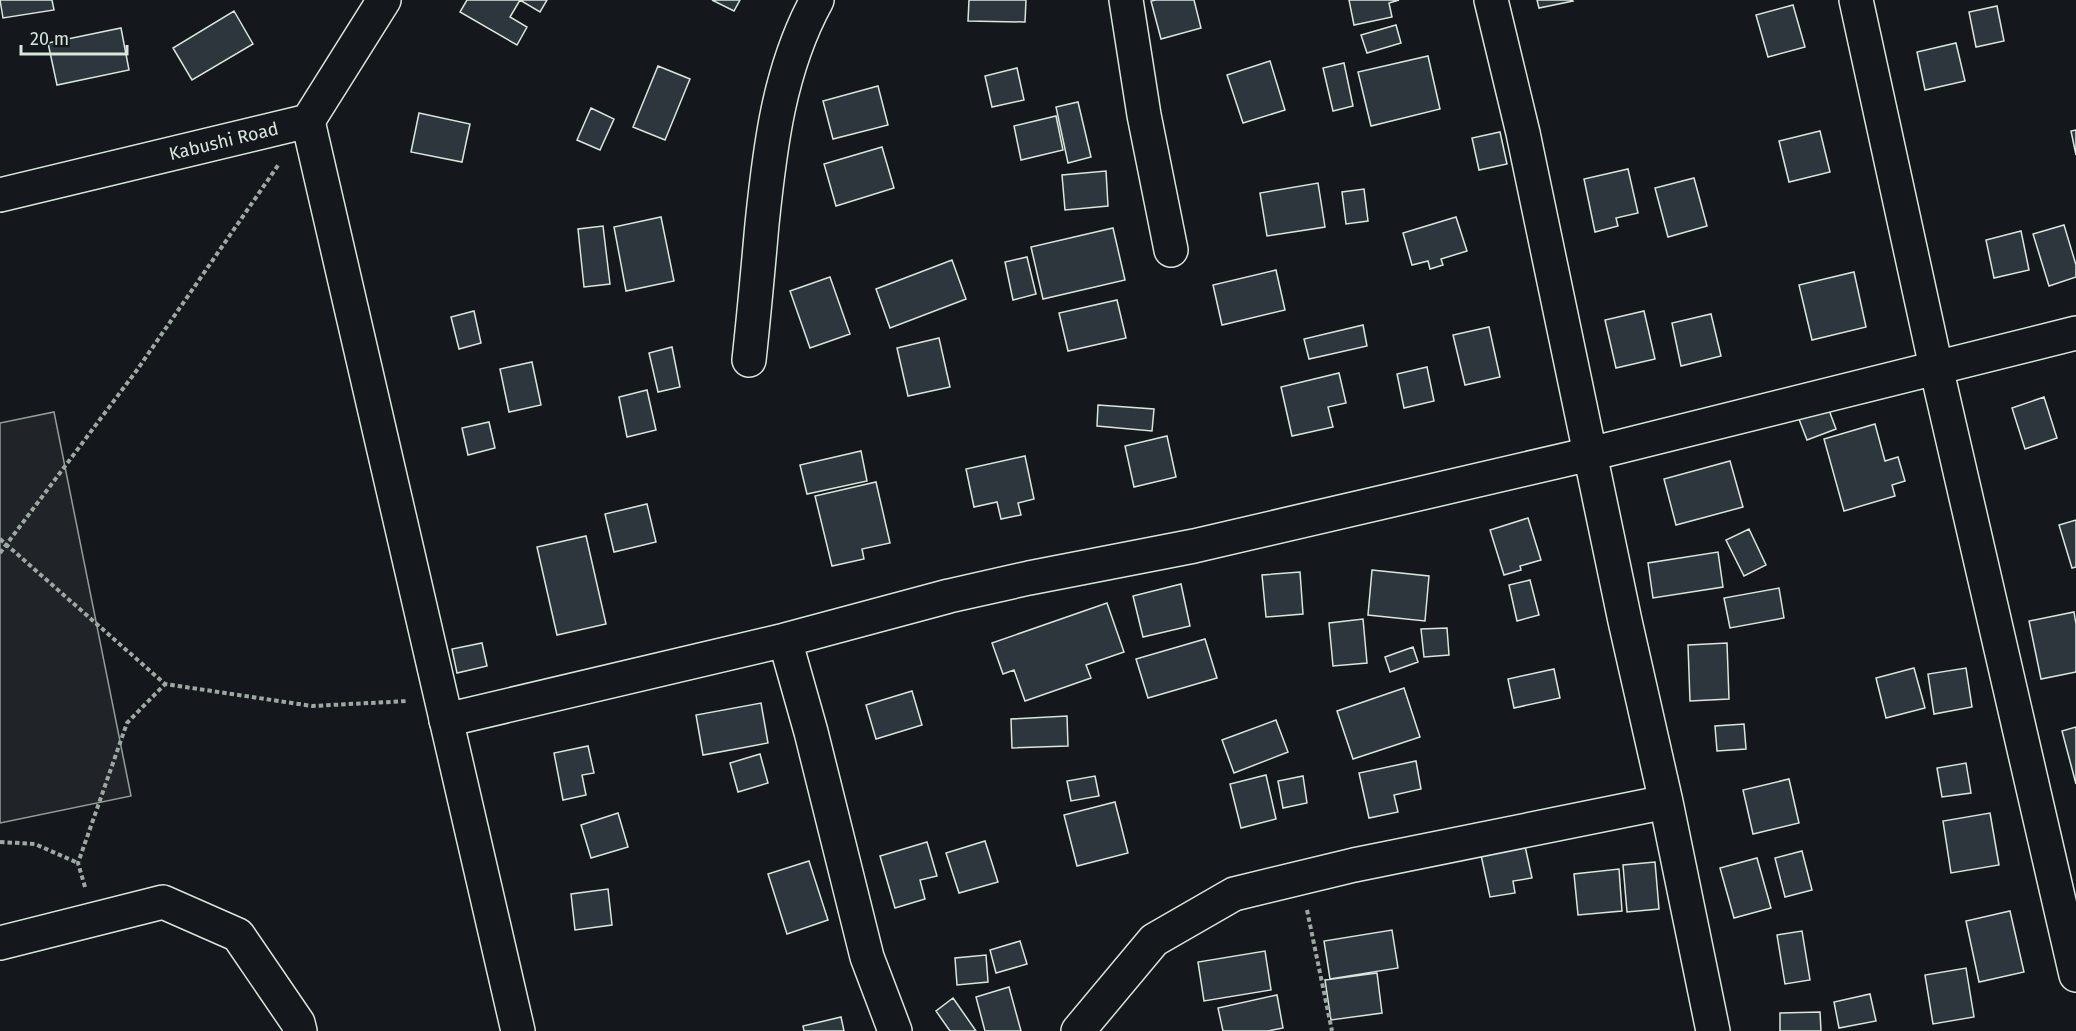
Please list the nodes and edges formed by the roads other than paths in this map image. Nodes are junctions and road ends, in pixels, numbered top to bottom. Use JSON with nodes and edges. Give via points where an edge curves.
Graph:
{"nodes":[{"id":1,"x":384,"y":0,"type":"edge"},
{"id":2,"x":817,"y":0,"type":"edge"},
{"id":3,"x":1126,"y":0,"type":"edge"},
{"id":4,"x":1491,"y":0,"type":"edge"},
{"id":5,"x":1856,"y":0,"type":"edge"},
{"id":6,"x":308,"y":121,"type":"junction"},
{"id":7,"x":0,"y":195,"type":"edge"},
{"id":8,"x":1171,"y":250,"type":"dead end"},
{"id":9,"x":2076,"y":333,"type":"edge"},
{"id":10,"x":749,"y":360,"type":"dead end"},
{"id":11,"x":1936,"y":367,"type":"junction"},
{"id":12,"x":1590,"y":454,"type":"junction"},
{"id":13,"x":785,"y":640,"type":"junction"},
{"id":14,"x":444,"y":710,"type":"junction"},
{"id":15,"x":1666,"y":802,"type":"junction"},
{"id":16,"x":0,"y":943,"type":"edge"},
{"id":17,"x":2076,"y":975,"type":"edge"},
{"id":18,"x":300,"y":1031,"type":"edge"},
{"id":19,"x":518,"y":1031,"type":"edge"},
{"id":20,"x":895,"y":1031,"type":"edge"},
{"id":21,"x":1078,"y":1031,"type":"edge"},
{"id":22,"x":1713,"y":1031,"type":"edge"}],
"edges":[{"from":1,"to":6,"type":"street"},
{"from":2,"to":10,"type":"street","via":[[805,21],[783,83],[771,147]]},
{"from":3,"to":8,"type":"street"},
{"from":4,"to":12,"type":"street"},
{"from":5,"to":11,"type":"street"},
{"from":6,"to":7,"type":"street","name":"Kabushi Road"},
{"from":6,"to":14,"type":"street"},
{"from":9,"to":11,"type":"street"},
{"from":11,"to":12,"type":"street"},
{"from":11,"to":17,"type":"street"},
{"from":12,"to":13,"type":"street","via":[[1194,546],[949,596]]},
{"from":12,"to":15,"type":"street"},
{"from":13,"to":14,"type":"street"},
{"from":13,"to":20,"type":"street","via":[[867,957]]},
{"from":14,"to":19,"type":"street"},
{"from":15,"to":21,"type":"street","via":[[1234,894],[1154,940]]},
{"from":15,"to":22,"type":"street"},
{"from":16,"to":18,"type":"street","via":[[163,902],[238,935]]}]}
